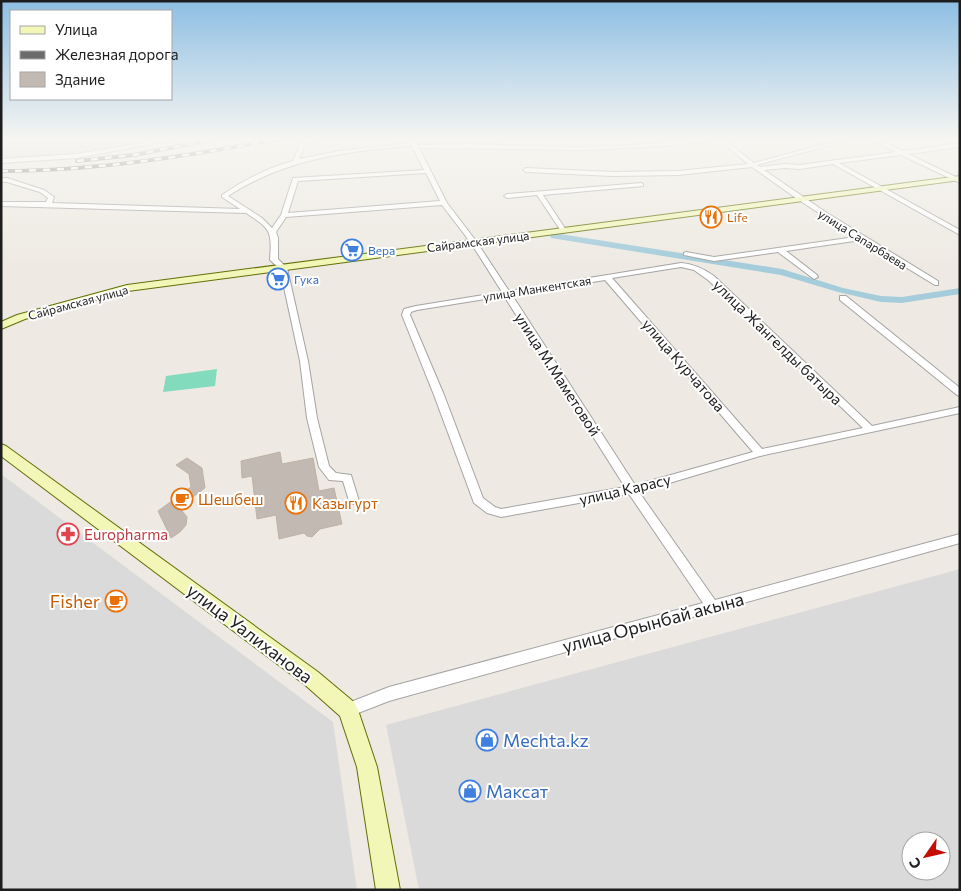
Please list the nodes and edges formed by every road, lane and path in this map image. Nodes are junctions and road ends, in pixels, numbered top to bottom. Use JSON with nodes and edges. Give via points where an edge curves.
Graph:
{"nodes":[{"id":1,"x":9,"y":181,"type":"edge"},
{"id":2,"x":253,"y":181,"type":"edge"},
{"id":3,"x":295,"y":181,"type":"edge"},
{"id":4,"x":433,"y":181,"type":"edge"},
{"id":5,"x":773,"y":181,"type":"edge"},
{"id":6,"x":867,"y":181,"type":"edge"},
{"id":7,"x":944,"y":181,"type":"edge"},
{"id":8,"x":641,"y":185,"type":"dead end"},
{"id":9,"x":881,"y":188,"type":"junction"},
{"id":10,"x":539,"y":194,"type":"junction"},
{"id":11,"x":507,"y":196,"type":"dead end"},
{"id":12,"x":799,"y":199,"type":"junction"},
{"id":13,"x":49,"y":203,"type":"junction"},
{"id":14,"x":444,"y":203,"type":"junction"},
{"id":15,"x":1,"y":204,"type":"edge"},
{"id":16,"x":248,"y":211,"type":"junction"},
{"id":17,"x":284,"y":215,"type":"junction"},
{"id":18,"x":563,"y":230,"type":"junction"},
{"id":19,"x":273,"y":232,"type":"junction"},
{"id":20,"x":960,"y":233,"type":"edge"},
{"id":21,"x":862,"y":238,"type":"junction"},
{"id":22,"x":474,"y":242,"type":"junction"},
{"id":23,"x":779,"y":249,"type":"junction"},
{"id":24,"x":686,"y":254,"type":"dead end"},
{"id":25,"x":681,"y":265,"type":"joint"},
{"id":26,"x":282,"y":268,"type":"junction"},
{"id":27,"x":607,"y":277,"type":"junction"},
{"id":28,"x":814,"y":277,"type":"dead end"},
{"id":29,"x":935,"y":283,"type":"dead end"},
{"id":30,"x":506,"y":292,"type":"junction"},
{"id":31,"x":843,"y":298,"type":"dead end"},
{"id":32,"x":408,"y":324,"type":"joint"},
{"id":33,"x":1,"y":326,"type":"edge"},
{"id":34,"x":960,"y":393,"type":"edge"},
{"id":35,"x":960,"y":410,"type":"edge"},
{"id":36,"x":870,"y":429,"type":"junction"},
{"id":37,"x":1,"y":449,"type":"edge"},
{"id":38,"x":760,"y":454,"type":"junction"},
{"id":39,"x":632,"y":490,"type":"junction"},
{"id":40,"x":354,"y":501,"type":"dead end"},
{"id":41,"x":960,"y":538,"type":"edge"},
{"id":42,"x":712,"y":606,"type":"junction"},
{"id":43,"x":348,"y":710,"type":"junction"},
{"id":44,"x":388,"y":890,"type":"edge"}],
"edges":[{"from":1,"to":13,"type":"street","via":[[42,191],[50,197]]},
{"from":2,"to":16,"type":"street","via":[[224,196]]},
{"from":3,"to":17,"type":"street"},
{"from":4,"to":14,"type":"street","name":"улица М.Маметовой"},
{"from":5,"to":12,"type":"street","name":"улица Сапарбаева"},
{"from":6,"to":9,"type":"street"},
{"from":7,"to":9,"type":"main road","name":"Сайрамская улица"},
{"from":8,"to":10,"type":"street"},
{"from":9,"to":12,"type":"main road","name":"Сайрамская улица"},
{"from":9,"to":20,"type":"street"},
{"from":10,"to":11,"type":"street"},
{"from":10,"to":18,"type":"street"},
{"from":12,"to":18,"type":"main road","name":"Сайрамская улица"},
{"from":12,"to":21,"type":"street","name":"улица Сапарбаева"},
{"from":13,"to":15,"type":"street"},
{"from":13,"to":16,"type":"street"},
{"from":14,"to":17,"type":"street"},
{"from":14,"to":22,"type":"street","name":"улица М.Маметовой"},
{"from":16,"to":19,"type":"street"},
{"from":17,"to":19,"type":"street"},
{"from":18,"to":22,"type":"main road","name":"Сайрамская улица"},
{"from":19,"to":26,"type":"street","via":[[274,260]]},
{"from":21,"to":23,"type":"street"},
{"from":21,"to":29,"type":"street","name":"улица Сапарбаева"},
{"from":22,"to":26,"type":"main road","name":"Сайрамская улица"},
{"from":22,"to":30,"type":"street","name":"улица М.Маметовой"},
{"from":23,"to":24,"type":"street","via":[[714,259]]},
{"from":23,"to":28,"type":"street"},
{"from":25,"to":27,"type":"street","name":"улица Манкентская"},
{"from":25,"to":36,"type":"street","name":"улица Жангелды батыра","via":[[694,267],[711,278]]},
{"from":26,"to":33,"type":"main road","name":"Сайрамская улица","via":[[127,288],[21,317]]},
{"from":26,"to":40,"type":"street","via":[[324,467],[333,477],[347,478]]},
{"from":27,"to":30,"type":"street","name":"улица Манкентская"},
{"from":27,"to":38,"type":"street","name":"улица Курчатова"},
{"from":30,"to":32,"type":"street","name":"улица Манкентская","via":[[410,309],[406,315]]},
{"from":30,"to":39,"type":"street","name":"улица М.Маметовой"},
{"from":31,"to":34,"type":"street"},
{"from":32,"to":39,"type":"street","name":"улица Карасу","via":[[439,394],[478,500],[491,510],[501,513]]},
{"from":35,"to":36,"type":"street","name":"улица Карасу"},
{"from":36,"to":38,"type":"street","name":"улица Карасу"},
{"from":37,"to":43,"type":"main road","name":"улица Уалиханова","via":[[311,678]]},
{"from":38,"to":39,"type":"street","name":"улица Карасу"},
{"from":39,"to":42,"type":"street","name":"улица М.Маметовой"},
{"from":41,"to":42,"type":"street","name":"улица Орынбай акына"},
{"from":42,"to":43,"type":"street","name":"улица Орынбай акына","via":[[388,694]]},
{"from":43,"to":44,"type":"main road","via":[[367,767]]}]}
